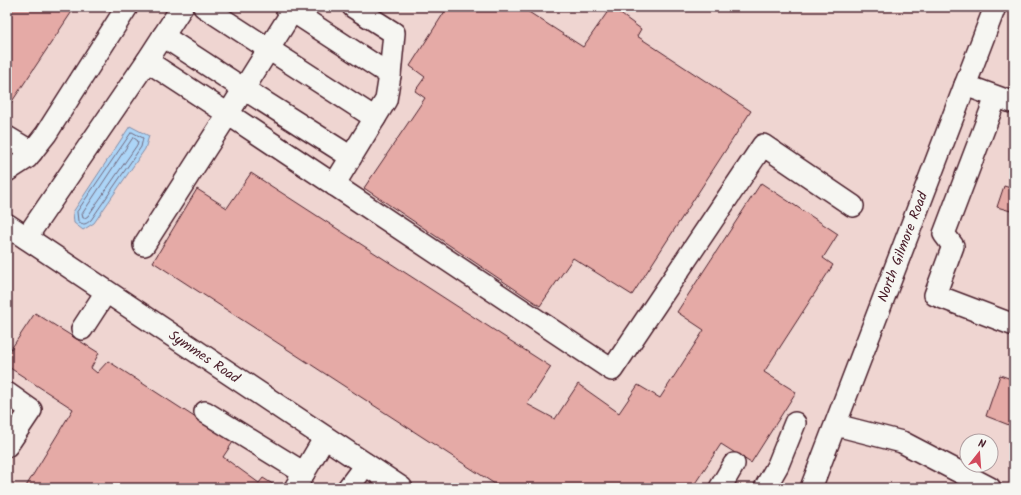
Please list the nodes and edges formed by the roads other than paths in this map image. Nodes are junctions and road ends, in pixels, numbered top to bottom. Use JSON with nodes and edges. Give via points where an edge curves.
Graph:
{"nodes":[{"id":1,"x":127,"y":7,"type":"edge"},
{"id":2,"x":182,"y":7,"type":"edge"},
{"id":3,"x":204,"y":7,"type":"edge"},
{"id":4,"x":353,"y":7,"type":"edge"},
{"id":5,"x":995,"y":7,"type":"edge"},
{"id":6,"x":291,"y":8,"type":"edge"},
{"id":7,"x":163,"y":36,"type":"junction"},
{"id":8,"x":269,"y":50,"type":"junction"},
{"id":9,"x":147,"y":61,"type":"junction"},
{"id":10,"x":390,"y":76,"type":"junction"},
{"id":11,"x":965,"y":85,"type":"junction"},
{"id":12,"x":244,"y":89,"type":"junction"},
{"id":13,"x":1005,"y":100,"type":"edge"},
{"id":14,"x":228,"y":114,"type":"junction"},
{"id":15,"x":375,"y":118,"type":"junction"},
{"id":16,"x":7,"y":138,"type":"edge"},
{"id":17,"x":32,"y":152,"type":"junction"},
{"id":18,"x":351,"y":157,"type":"junction"},
{"id":19,"x":7,"y":171,"type":"edge"},
{"id":20,"x":334,"y":185,"type":"junction"},
{"id":21,"x":853,"y":206,"type":"dead end"},
{"id":22,"x":913,"y":222,"type":"junction"},
{"id":23,"x":7,"y":226,"type":"edge"},
{"id":24,"x":944,"y":234,"type":"junction"},
{"id":25,"x":26,"y":238,"type":"junction"},
{"id":26,"x":144,"y":245,"type":"dead end"},
{"id":27,"x":106,"y":292,"type":"junction"},
{"id":28,"x":1014,"y":325,"type":"edge"},
{"id":29,"x":82,"y":328,"type":"dead end"},
{"id":30,"x":7,"y":393,"type":"edge"},
{"id":31,"x":205,"y":412,"type":"dead end"},
{"id":32,"x":795,"y":422,"type":"dead end"},
{"id":33,"x":836,"y":425,"type":"junction"},
{"id":34,"x":325,"y":437,"type":"junction"},
{"id":35,"x":7,"y":446,"type":"edge"},
{"id":36,"x":366,"y":464,"type":"junction"},
{"id":37,"x":734,"y":464,"type":"dead end"},
{"id":38,"x":300,"y":480,"type":"edge"},
{"id":39,"x":348,"y":488,"type":"edge"},
{"id":40,"x":401,"y":488,"type":"edge"},
{"id":41,"x":720,"y":488,"type":"edge"},
{"id":42,"x":765,"y":488,"type":"edge"},
{"id":43,"x":811,"y":488,"type":"edge"},
{"id":44,"x":990,"y":488,"type":"edge"}],
"edges":[{"from":1,"to":17,"type":"street"},
{"from":2,"to":7,"type":"street"},
{"from":3,"to":8,"type":"street"},
{"from":4,"to":10,"type":"street","via":[[394,33]]},
{"from":5,"to":11,"type":"street","name":"North Gilmore Road"},
{"from":6,"to":8,"type":"street"},
{"from":6,"to":10,"type":"street"},
{"from":7,"to":9,"type":"street"},
{"from":7,"to":12,"type":"street"},
{"from":8,"to":12,"type":"street"},
{"from":8,"to":15,"type":"street"},
{"from":9,"to":14,"type":"street"},
{"from":9,"to":25,"type":"street"},
{"from":10,"to":15,"type":"street","via":[[386,100]]},
{"from":11,"to":13,"type":"street"},
{"from":11,"to":22,"type":"street","name":"North Gilmore Road"},
{"from":12,"to":14,"type":"street"},
{"from":12,"to":18,"type":"street"},
{"from":13,"to":24,"type":"street"},
{"from":14,"to":20,"type":"street"},
{"from":14,"to":26,"type":"street"},
{"from":15,"to":18,"type":"street"},
{"from":16,"to":17,"type":"street"},
{"from":17,"to":19,"type":"street"},
{"from":18,"to":20,"type":"street"},
{"from":20,"to":21,"type":"street","via":[[612,370],[763,145]]},
{"from":22,"to":24,"type":"street"},
{"from":22,"to":33,"type":"street","name":"North Gilmore Road"},
{"from":23,"to":25,"type":"main road","name":"Symmes Road"},
{"from":24,"to":28,"type":"street","via":[[953,246],[935,295]]},
{"from":25,"to":27,"type":"main road","name":"Symmes Road"},
{"from":27,"to":29,"type":"street"},
{"from":27,"to":34,"type":"main road","name":"Symmes Road"},
{"from":30,"to":35,"type":"street","via":[[31,410]]},
{"from":31,"to":38,"type":"street"},
{"from":32,"to":42,"type":"street","via":[[778,465]]},
{"from":33,"to":43,"type":"street","name":"North Gilmore Road"},
{"from":33,"to":44,"type":"street","via":[[902,442]]},
{"from":34,"to":36,"type":"main road","name":"Symmes Road"},
{"from":34,"to":38,"type":"street"},
{"from":36,"to":39,"type":"street"},
{"from":36,"to":40,"type":"main road","name":"Symmes Road"},
{"from":37,"to":41,"type":"street"}]}
